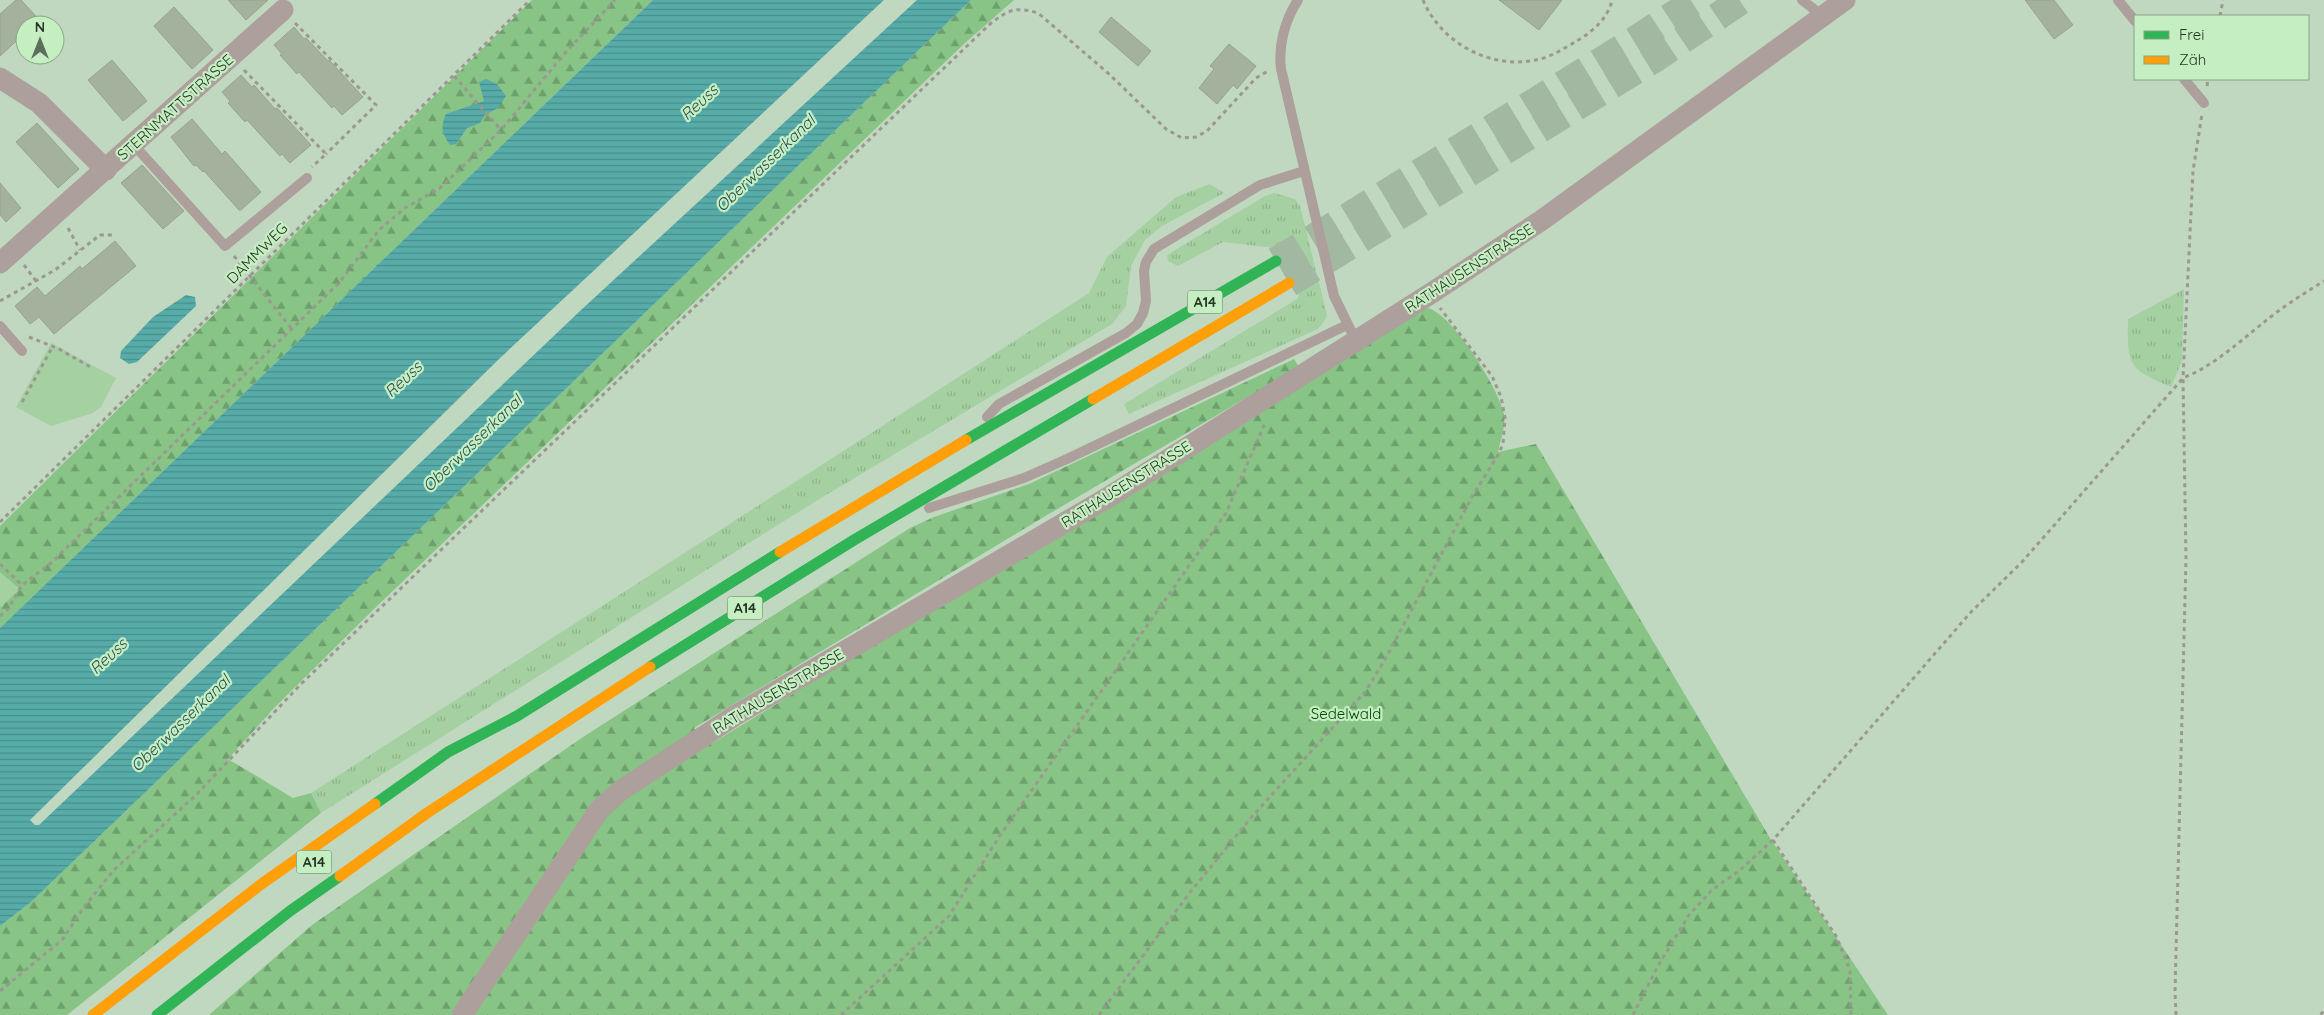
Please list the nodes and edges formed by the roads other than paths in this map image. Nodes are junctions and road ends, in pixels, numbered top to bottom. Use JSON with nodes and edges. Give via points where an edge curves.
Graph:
{"nodes":[{"id":1,"x":1298,"y":0,"type":"edge"},
{"id":2,"x":1802,"y":0,"type":"edge"},
{"id":3,"x":1845,"y":0,"type":"edge"},
{"id":4,"x":2118,"y":0,"type":"edge"},
{"id":5,"x":283,"y":10,"type":"road end"},
{"id":6,"x":1823,"y":16,"type":"junction"},
{"id":7,"x":2134,"y":20,"type":"edge"},
{"id":8,"x":0,"y":78,"type":"edge"},
{"id":9,"x":2185,"y":80,"type":"edge"},
{"id":10,"x":2204,"y":103,"type":"road end"},
{"id":11,"x":134,"y":145,"type":"junction"},
{"id":12,"x":106,"y":170,"type":"junction"},
{"id":13,"x":1304,"y":171,"type":"junction"},
{"id":14,"x":307,"y":178,"type":"road end"},
{"id":15,"x":1276,"y":261,"type":"tunnel mouth"},
{"id":16,"x":10,"y":262,"type":"edge"},
{"id":17,"x":1289,"y":283,"type":"tunnel mouth"},
{"id":18,"x":0,"y":326,"type":"edge"},
{"id":19,"x":1352,"y":333,"type":"junction"},
{"id":20,"x":22,"y":351,"type":"dead end"},
{"id":21,"x":967,"y":440,"type":"junction"},
{"id":22,"x":894,"y":518,"type":"junction"},
{"id":23,"x":516,"y":716,"type":"junction"},
{"id":24,"x":472,"y":753,"type":"dead end"},
{"id":25,"x":365,"y":826,"type":"dead end"},
{"id":26,"x":333,"y":848,"type":"dead end"},
{"id":27,"x":93,"y":1015,"type":"edge"},
{"id":28,"x":157,"y":1015,"type":"edge"},
{"id":29,"x":462,"y":1015,"type":"edge"}],
"edges":[{"from":1,"to":13,"type":"lane","via":[[1280,48],[1281,69]]},
{"from":2,"to":6,"type":"lane"},
{"from":3,"to":6,"type":"street","name":"RATHAUSENSTRASSE"},
{"from":4,"to":7,"type":"lane"},
{"from":5,"to":11,"type":"street","name":"STERNMATTSTRASSE"},
{"from":6,"to":19,"type":"street","name":"RATHAUSENSTRASSE","via":[[1542,220],[1430,294]]},
{"from":8,"to":12,"type":"street","name":"STERNMATTSTRASSE","via":[[39,103]]},
{"from":9,"to":10,"type":"lane"},
{"from":11,"to":12,"type":"street","name":"STERNMATTSTRASSE"},
{"from":11,"to":14,"type":"lane","via":[[225,246]]},
{"from":12,"to":16,"type":"street"},
{"from":13,"to":19,"type":"lane","via":[[1334,296]]},
{"from":13,"to":21,"type":"lane","via":[[1260,185],[1159,245],[1146,262],[1146,301],[1137,324],[998,404]]},
{"from":15,"to":21,"type":"highway","number":"A14"},
{"from":17,"to":22,"type":"highway","number":"A14"},
{"from":18,"to":20,"type":"lane"},
{"from":19,"to":22,"type":"lane","via":[[1024,478]]},
{"from":19,"to":29,"type":"street","name":"RATHAUSENSTRASSE","via":[[1112,495],[736,715],[620,791],[599,810]]},
{"from":21,"to":23,"type":"highway","number":"A14","via":[[728,583]]},
{"from":22,"to":28,"type":"highway","number":"A14","via":[[585,708],[461,791],[346,871]]},
{"from":23,"to":24,"type":"highway","number":"A14"},
{"from":23,"to":27,"type":"highway","number":"A14","via":[[448,752],[349,821],[260,885]]},
{"from":25,"to":26,"type":"highway","number":"A14"}]}
